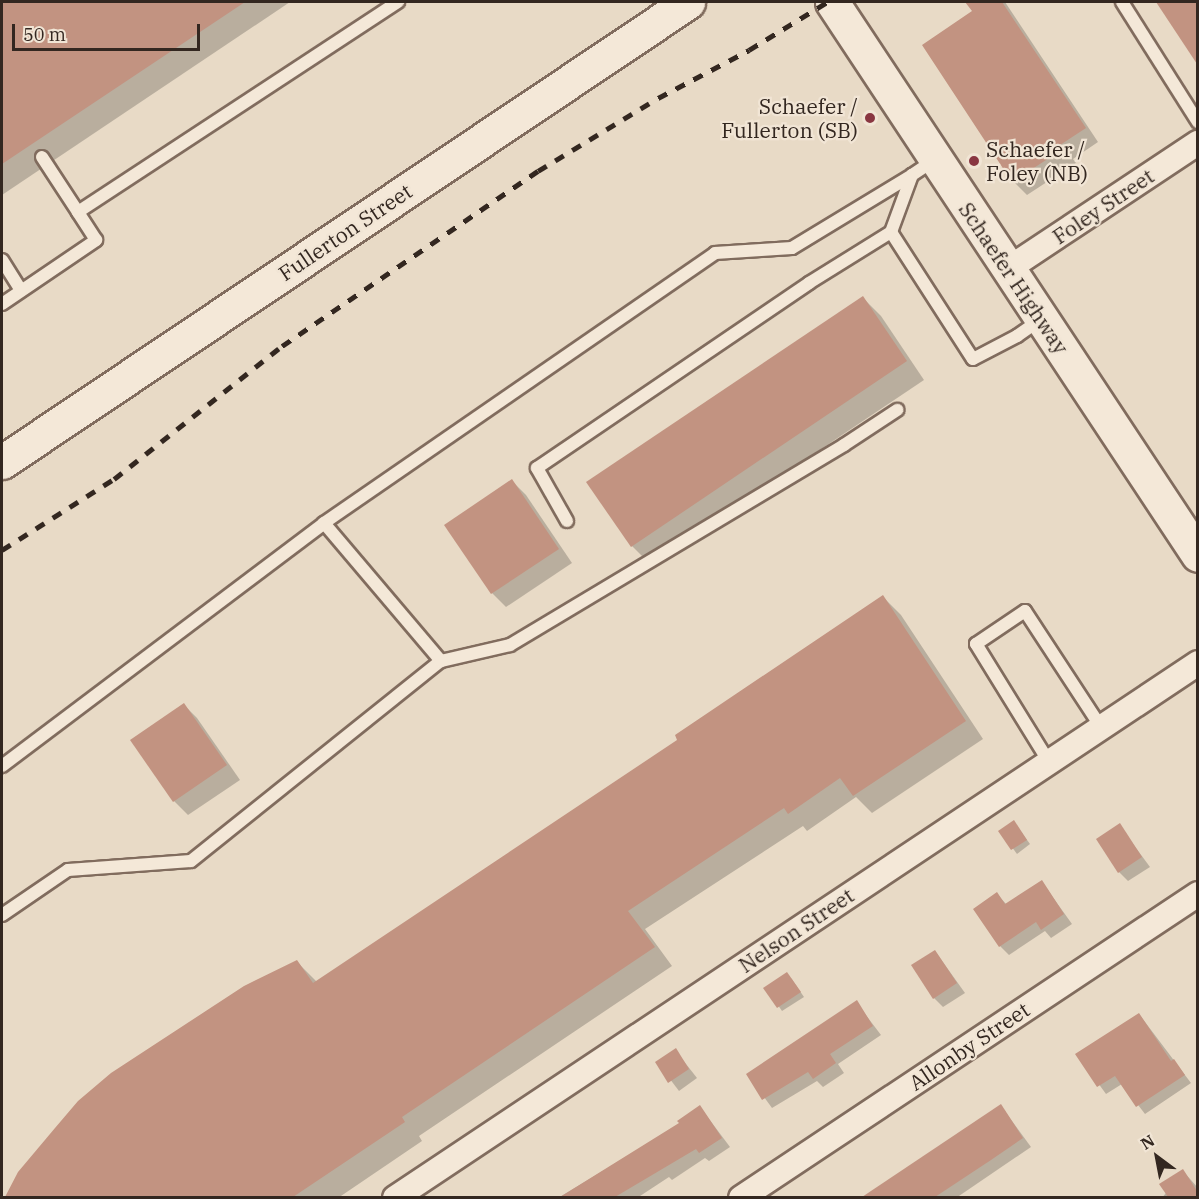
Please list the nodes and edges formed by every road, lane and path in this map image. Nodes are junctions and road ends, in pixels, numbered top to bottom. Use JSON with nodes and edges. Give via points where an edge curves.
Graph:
{"nodes":[{"id":1,"x":398,"y":2,"type":"edge"},
{"id":2,"x":688,"y":2,"type":"edge"},
{"id":3,"x":832,"y":2,"type":"edge"},
{"id":4,"x":1122,"y":2,"type":"edge"},
{"id":5,"x":1197,"y":122,"type":"edge"},
{"id":6,"x":1197,"y":143,"type":"edge"},
{"id":7,"x":42,"y":157,"type":"dead end"},
{"id":8,"x":923,"y":167,"type":"junction"},
{"id":9,"x":78,"y":212,"type":"junction"},
{"id":10,"x":891,"y":232,"type":"junction"},
{"id":11,"x":2,"y":260,"type":"edge"},
{"id":12,"x":1008,"y":269,"type":"junction"},
{"id":13,"x":21,"y":291,"type":"junction"},
{"id":14,"x":2,"y":304,"type":"edge"},
{"id":15,"x":1041,"y":319,"type":"junction"},
{"id":16,"x":897,"y":410,"type":"dead end"},
{"id":17,"x":2,"y":461,"type":"edge"},
{"id":18,"x":567,"y":521,"type":"dead end"},
{"id":19,"x":324,"y":523,"type":"junction"},
{"id":20,"x":1197,"y":555,"type":"edge"},
{"id":21,"x":441,"y":661,"type":"junction"},
{"id":22,"x":1197,"y":663,"type":"edge"},
{"id":23,"x":1101,"y":727,"type":"junction"},
{"id":24,"x":1049,"y":762,"type":"junction"},
{"id":25,"x":2,"y":766,"type":"edge"},
{"id":26,"x":1197,"y":894,"type":"edge"},
{"id":27,"x":2,"y":915,"type":"edge"},
{"id":28,"x":395,"y":1197,"type":"edge"},
{"id":29,"x":741,"y":1197,"type":"edge"}],
"edges":[{"from":1,"to":9,"type":"lane"},
{"from":2,"to":17,"type":"street","name":"Fullerton Street"},
{"from":3,"to":8,"type":"street","name":"Schaefer Highway"},
{"from":4,"to":5,"type":"lane"},
{"from":6,"to":12,"type":"street","name":"Foley Street"},
{"from":7,"to":9,"type":"lane"},
{"from":8,"to":10,"type":"lane"},
{"from":8,"to":12,"type":"street","name":"Schaefer Highway"},
{"from":8,"to":19,"type":"lane","via":[[792,248],[715,253]]},
{"from":9,"to":13,"type":"lane","via":[[96,240]]},
{"from":10,"to":15,"type":"lane","via":[[973,358]]},
{"from":10,"to":18,"type":"lane","via":[[809,283],[537,468]]},
{"from":11,"to":13,"type":"lane"},
{"from":12,"to":15,"type":"street","name":"Schaefer Highway"},
{"from":13,"to":14,"type":"lane"},
{"from":15,"to":20,"type":"street","name":"Schaefer Highway"},
{"from":16,"to":21,"type":"lane","via":[[510,645]]},
{"from":19,"to":21,"type":"lane"},
{"from":19,"to":25,"type":"lane"},
{"from":21,"to":27,"type":"lane","via":[[191,861],[68,870]]},
{"from":22,"to":23,"type":"street","name":"Nelson Street"},
{"from":23,"to":24,"type":"street","name":"Nelson Street"},
{"from":23,"to":24,"type":"lane","via":[[1025,611],[976,644]]},
{"from":24,"to":28,"type":"street","name":"Nelson Street"},
{"from":26,"to":29,"type":"street","name":"Allonby Street"}]}
